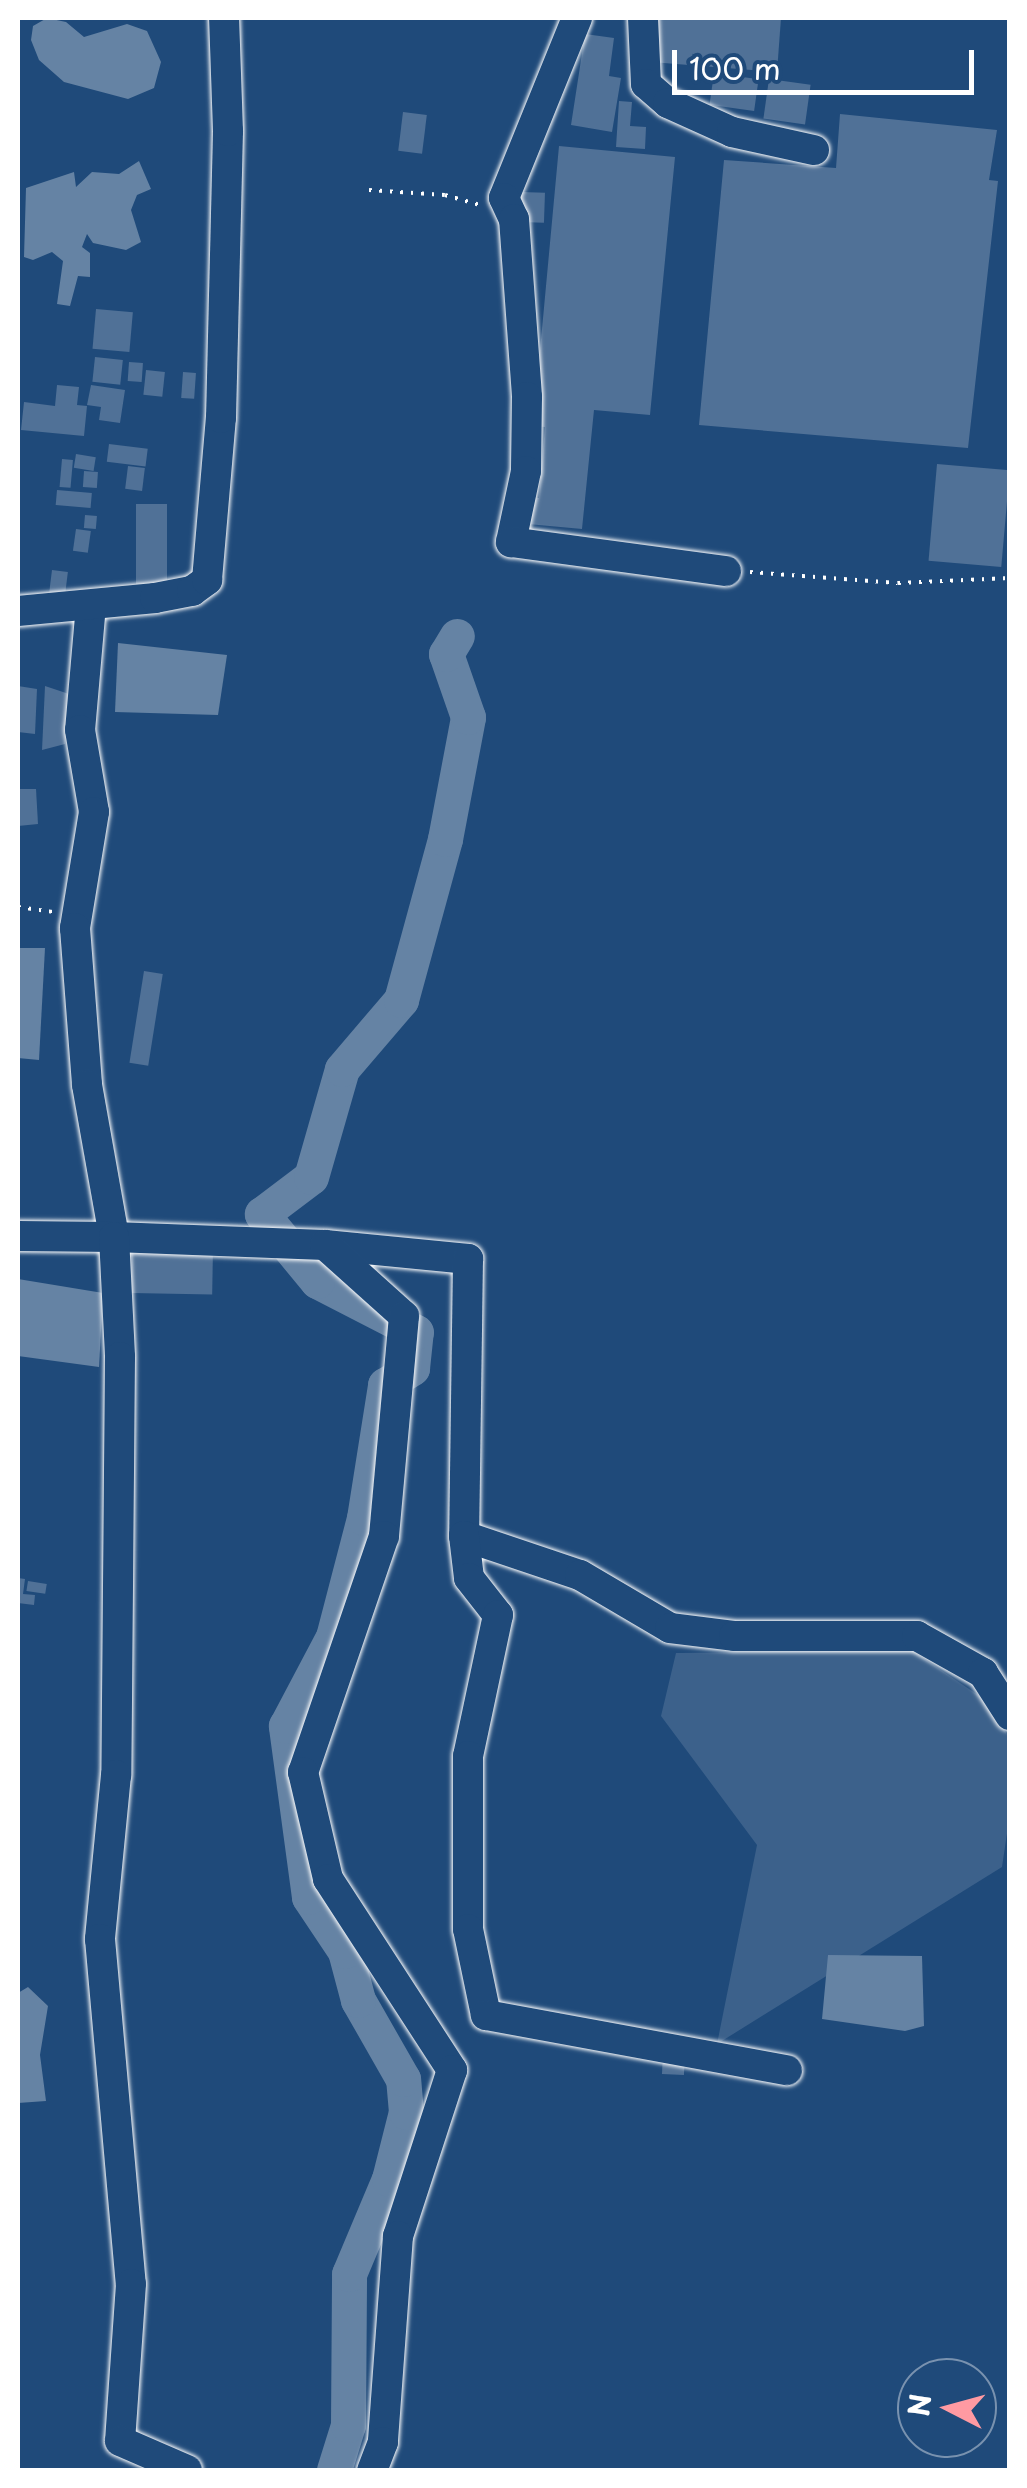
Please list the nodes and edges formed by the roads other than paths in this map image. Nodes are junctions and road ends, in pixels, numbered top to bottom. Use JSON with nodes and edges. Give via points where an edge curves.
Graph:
{"nodes":[{"id":1,"x":224,"y":18,"type":"edge"},
{"id":2,"x":577,"y":18,"type":"edge"},
{"id":3,"x":643,"y":18,"type":"edge"},
{"id":4,"x":814,"y":150,"type":"dead end"},
{"id":5,"x":726,"y":570,"type":"road end"},
{"id":6,"x":91,"y":606,"type":"junction"},
{"id":7,"x":18,"y":611,"type":"edge"},
{"id":8,"x":18,"y":1236,"type":"edge"},
{"id":9,"x":114,"y":1237,"type":"junction"},
{"id":10,"x":325,"y":1245,"type":"junction"},
{"id":11,"x":464,"y":1536,"type":"junction"},
{"id":12,"x":1010,"y":1715,"type":"edge"},
{"id":13,"x":787,"y":2070,"type":"dead end"},
{"id":14,"x":187,"y":2470,"type":"edge"},
{"id":15,"x":372,"y":2470,"type":"edge"}],
"edges":[{"from":1,"to":6,"type":"street","via":[[221,418],[206,580],[184,594]]},
{"from":2,"to":5,"type":"street","via":[[504,198],[514,219],[527,397],[526,471],[511,542]]},
{"from":3,"to":4,"type":"street","via":[[646,84],[668,103],[732,132]]},
{"from":6,"to":7,"type":"street"},
{"from":6,"to":9,"type":"street","via":[[80,730],[94,812],[77,914],[87,1085]]},
{"from":8,"to":9,"type":"street"},
{"from":9,"to":10,"type":"street"},
{"from":9,"to":14,"type":"street","via":[[120,1357],[116,1775],[100,1939],[131,2284],[120,2441]]},
{"from":10,"to":11,"type":"street","via":[[468,1259]]},
{"from":10,"to":15,"type":"street","via":[[404,1316],[384,1536],[303,1772],[328,1879],[452,2070],[398,2236],[382,2442]]},
{"from":11,"to":12,"type":"street","via":[[580,1575],[670,1628],[734,1636],[917,1636],[984,1673]]},
{"from":11,"to":13,"type":"street","via":[[469,1578],[498,1615],[468,1756],[468,1929],[486,2015]]}]}
